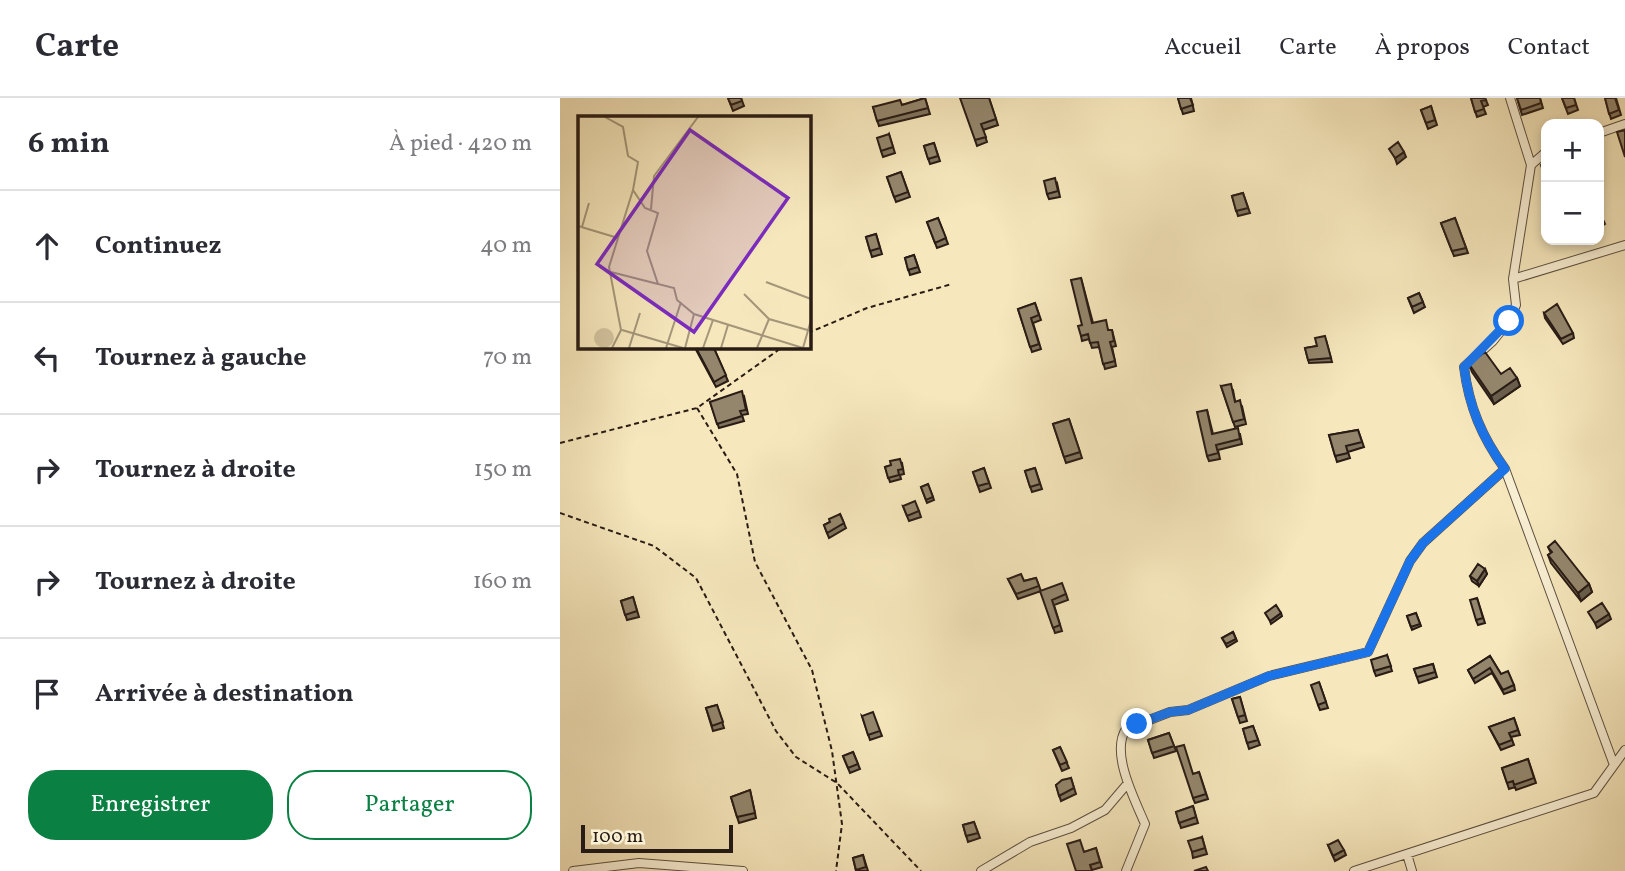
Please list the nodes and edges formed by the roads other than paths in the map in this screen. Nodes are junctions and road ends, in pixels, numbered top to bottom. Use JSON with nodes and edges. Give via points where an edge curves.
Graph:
{"nodes":[{"id":1,"x":1510,"y":98,"type":"edge"},
{"id":2,"x":1625,"y":124,"type":"edge"},
{"id":3,"x":1604,"y":131,"type":"edge"},
{"id":4,"x":1541,"y":156,"type":"edge"},
{"id":5,"x":1531,"y":165,"type":"junction"},
{"id":6,"x":1625,"y":244,"type":"edge"},
{"id":7,"x":1513,"y":279,"type":"junction"},
{"id":8,"x":1505,"y":469,"type":"junction"},
{"id":9,"x":1625,"y":750,"type":"edge"},
{"id":10,"x":1614,"y":765,"type":"junction"},
{"id":11,"x":1128,"y":783,"type":"junction"},
{"id":12,"x":1407,"y":854,"type":"junction"},
{"id":13,"x":573,"y":871,"type":"edge"},
{"id":14,"x":743,"y":871,"type":"edge"},
{"id":15,"x":981,"y":871,"type":"edge"},
{"id":16,"x":1126,"y":871,"type":"edge"},
{"id":17,"x":1354,"y":871,"type":"edge"},
{"id":18,"x":1412,"y":871,"type":"edge"}],
"edges":[{"from":1,"to":5,"type":"street"},
{"from":2,"to":3,"type":"street"},
{"from":4,"to":5,"type":"street"},
{"from":5,"to":7,"type":"street"},
{"from":6,"to":7,"type":"street"},
{"from":7,"to":8,"type":"street","via":[[1516,305],[1509,321],[1464,367],[1474,415]]},
{"from":8,"to":10,"type":"street"},
{"from":8,"to":11,"type":"street","via":[[1423,543],[1368,652],[1269,676],[1188,710],[1126,729],[1122,746]]},
{"from":9,"to":10,"type":"street"},
{"from":10,"to":12,"type":"street","via":[[1594,793]]},
{"from":11,"to":15,"type":"street","via":[[1105,810],[1030,842]]},
{"from":11,"to":16,"type":"street","via":[[1145,824]]},
{"from":12,"to":17,"type":"street"},
{"from":12,"to":18,"type":"street"},
{"from":13,"to":14,"type":"street","via":[[639,863]]}]}
